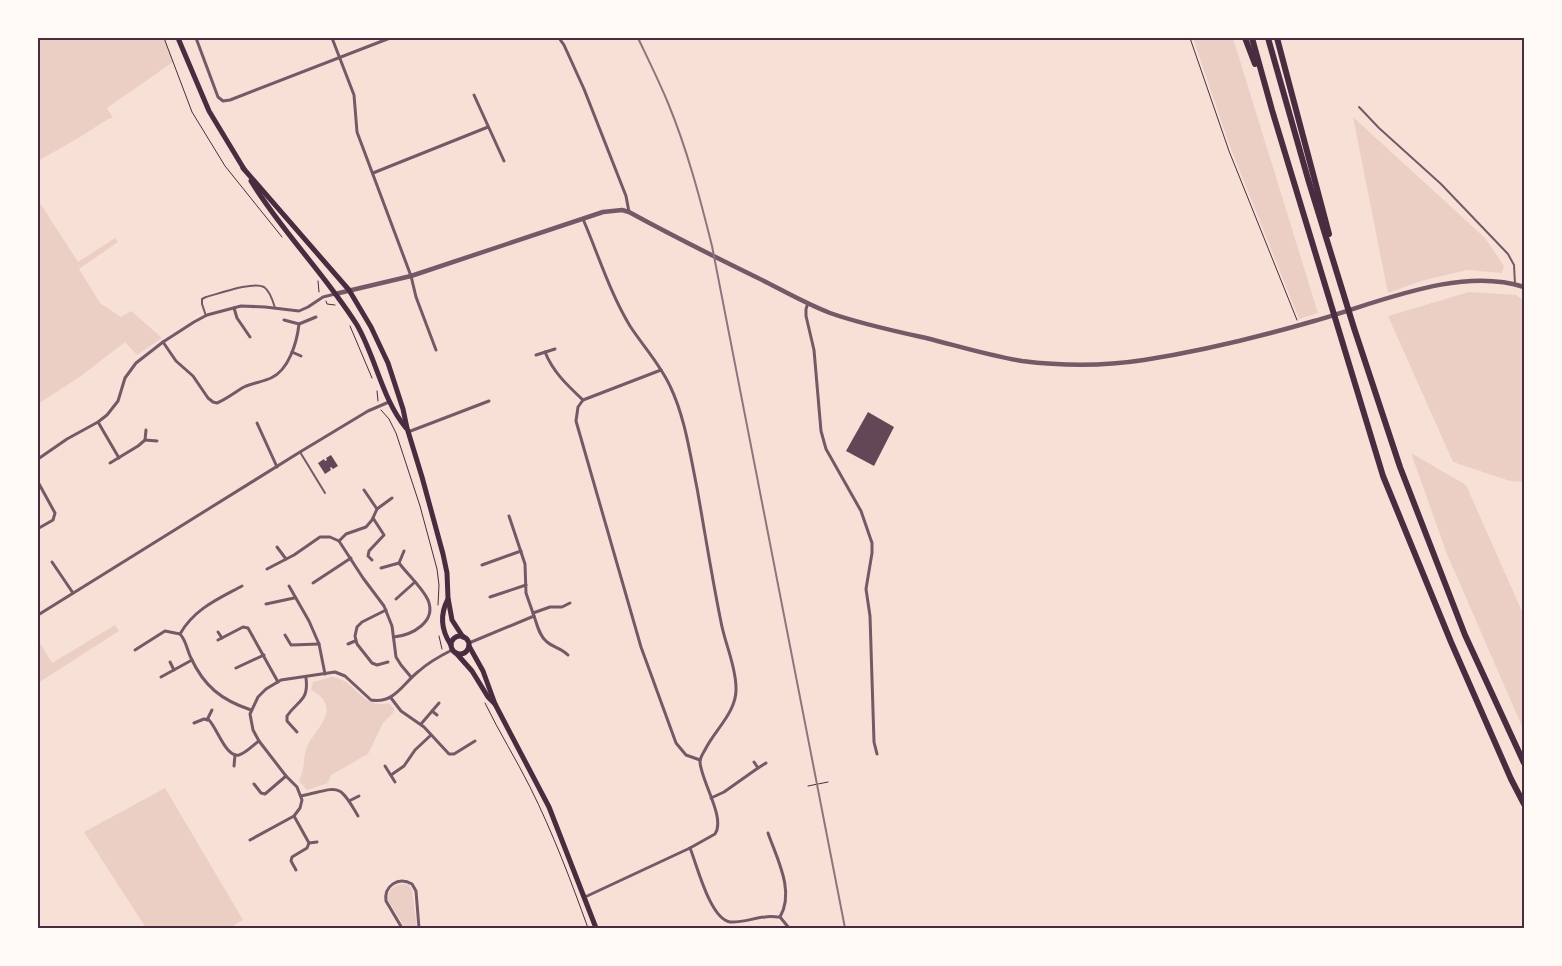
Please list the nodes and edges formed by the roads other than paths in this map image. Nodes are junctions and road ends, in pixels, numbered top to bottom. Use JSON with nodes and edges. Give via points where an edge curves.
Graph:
{"nodes":[{"id":1,"x":178,"y":38,"type":"edge"},
{"id":2,"x":196,"y":38,"type":"edge"},
{"id":3,"x":332,"y":38,"type":"edge"},
{"id":4,"x":390,"y":38,"type":"edge"},
{"id":5,"x":559,"y":38,"type":"edge"},
{"id":6,"x":1245,"y":38,"type":"edge"},
{"id":7,"x":1252,"y":38,"type":"edge"},
{"id":8,"x":1268,"y":38,"type":"edge"},
{"id":9,"x":1277,"y":38,"type":"edge"},
{"id":10,"x":340,"y":57,"type":"junction"},
{"id":11,"x":474,"y":94,"type":"dead end"},
{"id":12,"x":1359,"y":106,"type":"dead end"},
{"id":13,"x":1272,"y":110,"type":"junction"},
{"id":14,"x":488,"y":127,"type":"junction"},
{"id":15,"x":504,"y":161,"type":"dead end"},
{"id":16,"x":243,"y":168,"type":"junction"},
{"id":17,"x":372,"y":173,"type":"junction"},
{"id":18,"x":628,"y":212,"type":"junction"},
{"id":19,"x":583,"y":219,"type":"junction"},
{"id":20,"x":411,"y":276,"type":"junction"},
{"id":21,"x":1515,"y":284,"type":"junction"},
{"id":22,"x":1524,"y":287,"type":"edge"},
{"id":23,"x":349,"y":290,"type":"junction"},
{"id":24,"x":335,"y":294,"type":"junction"},
{"id":25,"x":808,"y":303,"type":"junction"},
{"id":26,"x":234,"y":308,"type":"junction"},
{"id":27,"x":276,"y":308,"type":"junction"},
{"id":28,"x":206,"y":316,"type":"junction"},
{"id":29,"x":316,"y":317,"type":"dead end"},
{"id":30,"x":284,"y":320,"type":"dead end"},
{"id":31,"x":299,"y":324,"type":"junction"},
{"id":32,"x":1354,"y":328,"type":"junction"},
{"id":33,"x":250,"y":337,"type":"dead end"},
{"id":34,"x":163,"y":342,"type":"junction"},
{"id":35,"x":555,"y":349,"type":"dead end"},
{"id":36,"x":436,"y":350,"type":"dead end"},
{"id":37,"x":292,"y":352,"type":"junction"},
{"id":38,"x":545,"y":352,"type":"junction"},
{"id":39,"x":536,"y":355,"type":"dead end"},
{"id":40,"x":300,"y":356,"type":"dead end"},
{"id":41,"x":661,"y":370,"type":"junction"},
{"id":42,"x":583,"y":400,"type":"junction"},
{"id":43,"x":390,"y":401,"type":"junction"},
{"id":44,"x":489,"y":401,"type":"dead end"},
{"id":45,"x":98,"y":422,"type":"junction"},
{"id":46,"x":257,"y":423,"type":"dead end"},
{"id":47,"x":146,"y":430,"type":"dead end"},
{"id":48,"x":407,"y":430,"type":"junction"},
{"id":49,"x":145,"y":440,"type":"junction"},
{"id":50,"x":157,"y":441,"type":"dead end"},
{"id":51,"x":300,"y":452,"type":"junction"},
{"id":52,"x":119,"y":458,"type":"junction"},
{"id":53,"x":38,"y":459,"type":"edge"},
{"id":54,"x":110,"y":463,"type":"dead end"},
{"id":55,"x":277,"y":467,"type":"junction"},
{"id":56,"x":38,"y":482,"type":"edge"},
{"id":57,"x":364,"y":490,"type":"dead end"},
{"id":58,"x":325,"y":493,"type":"dead end"},
{"id":59,"x":392,"y":498,"type":"dead end"},
{"id":60,"x":377,"y":509,"type":"junction"},
{"id":61,"x":509,"y":516,"type":"dead end"},
{"id":62,"x":373,"y":518,"type":"junction"},
{"id":63,"x":38,"y":528,"type":"edge"},
{"id":64,"x":339,"y":541,"type":"junction"},
{"id":65,"x":277,"y":547,"type":"dead end"},
{"id":66,"x":404,"y":551,"type":"dead end"},
{"id":67,"x":521,"y":551,"type":"junction"},
{"id":68,"x":351,"y":558,"type":"junction"},
{"id":69,"x":286,"y":559,"type":"junction"},
{"id":70,"x":372,"y":560,"type":"dead end"},
{"id":71,"x":52,"y":562,"type":"dead end"},
{"id":72,"x":399,"y":563,"type":"junction"},
{"id":73,"x":482,"y":565,"type":"dead end"},
{"id":74,"x":380,"y":568,"type":"dead end"},
{"id":75,"x":268,"y":569,"type":"dead end"},
{"id":76,"x":414,"y":582,"type":"junction"},
{"id":77,"x":313,"y":583,"type":"dead end"},
{"id":78,"x":526,"y":585,"type":"junction"},
{"id":79,"x":242,"y":586,"type":"dead end"},
{"id":80,"x":289,"y":586,"type":"dead end"},
{"id":81,"x":73,"y":593,"type":"junction"},
{"id":82,"x":490,"y":597,"type":"dead end"},
{"id":83,"x":294,"y":598,"type":"junction"},
{"id":84,"x":448,"y":598,"type":"junction"},
{"id":85,"x":396,"y":599,"type":"dead end"},
{"id":86,"x":266,"y":604,"type":"dead end"},
{"id":87,"x":570,"y":604,"type":"dead end"},
{"id":88,"x":386,"y":610,"type":"junction"},
{"id":89,"x":38,"y":615,"type":"edge"},
{"id":90,"x":533,"y":615,"type":"junction"},
{"id":91,"x":218,"y":632,"type":"dead end"},
{"id":92,"x":180,"y":634,"type":"junction"},
{"id":93,"x":285,"y":635,"type":"dead end"},
{"id":94,"x":394,"y":637,"type":"junction"},
{"id":95,"x":463,"y":637,"type":"junction"},
{"id":96,"x":355,"y":641,"type":"junction"},
{"id":97,"x":319,"y":644,"type":"junction"},
{"id":98,"x":348,"y":644,"type":"dead end"},
{"id":99,"x":469,"y":644,"type":"junction"},
{"id":100,"x":135,"y":650,"type":"dead end"},
{"id":101,"x":453,"y":650,"type":"junction"},
{"id":102,"x":264,"y":655,"type":"junction"},
{"id":103,"x":568,"y":655,"type":"dead end"},
{"id":104,"x":192,"y":660,"type":"junction"},
{"id":105,"x":170,"y":662,"type":"dead end"},
{"id":106,"x":388,"y":662,"type":"dead end"},
{"id":107,"x":236,"y":668,"type":"dead end"},
{"id":108,"x":174,"y":670,"type":"junction"},
{"id":109,"x":324,"y":674,"type":"junction"},
{"id":110,"x":162,"y":677,"type":"dead end"},
{"id":111,"x":412,"y":677,"type":"junction"},
{"id":112,"x":306,"y":678,"type":"junction"},
{"id":113,"x":278,"y":682,"type":"junction"},
{"id":114,"x":391,"y":698,"type":"junction"},
{"id":115,"x":439,"y":703,"type":"dead end"},
{"id":116,"x":495,"y":704,"type":"junction"},
{"id":117,"x":212,"y":710,"type":"dead end"},
{"id":118,"x":251,"y":710,"type":"junction"},
{"id":119,"x":432,"y":711,"type":"junction"},
{"id":120,"x":437,"y":715,"type":"dead end"},
{"id":121,"x":208,"y":720,"type":"junction"},
{"id":122,"x":194,"y":723,"type":"dead end"},
{"id":123,"x":421,"y":724,"type":"junction"},
{"id":124,"x":297,"y":732,"type":"dead end"},
{"id":125,"x":431,"y":735,"type":"junction"},
{"id":126,"x":259,"y":741,"type":"junction"},
{"id":127,"x":475,"y":741,"type":"dead end"},
{"id":128,"x":877,"y":754,"type":"dead end"},
{"id":129,"x":235,"y":755,"type":"junction"},
{"id":130,"x":700,"y":760,"type":"junction"},
{"id":131,"x":754,"y":762,"type":"dead end"},
{"id":132,"x":766,"y":763,"type":"dead end"},
{"id":133,"x":1524,"y":763,"type":"edge"},
{"id":134,"x":234,"y":766,"type":"dead end"},
{"id":135,"x":385,"y":766,"type":"dead end"},
{"id":136,"x":758,"y":768,"type":"junction"},
{"id":137,"x":390,"y":775,"type":"junction"},
{"id":138,"x":286,"y":776,"type":"junction"},
{"id":139,"x":395,"y":782,"type":"dead end"},
{"id":140,"x":254,"y":784,"type":"dead end"},
{"id":141,"x":301,"y":796,"type":"junction"},
{"id":142,"x":359,"y":796,"type":"dead end"},
{"id":143,"x":711,"y":798,"type":"junction"},
{"id":144,"x":349,"y":801,"type":"junction"},
{"id":145,"x":1524,"y":804,"type":"edge"},
{"id":146,"x":294,"y":816,"type":"junction"},
{"id":147,"x":358,"y":816,"type":"dead end"},
{"id":148,"x":768,"y":833,"type":"dead end"},
{"id":149,"x":250,"y":840,"type":"dead end"},
{"id":150,"x":317,"y":842,"type":"dead end"},
{"id":151,"x":309,"y":844,"type":"junction"},
{"id":152,"x":690,"y":848,"type":"junction"},
{"id":153,"x":296,"y":870,"type":"dead end"},
{"id":154,"x":585,"y":897,"type":"junction"},
{"id":155,"x":780,"y":917,"type":"junction"},
{"id":156,"x":402,"y":928,"type":"edge"},
{"id":157,"x":419,"y":928,"type":"edge"},
{"id":158,"x":596,"y":928,"type":"edge"},
{"id":159,"x":789,"y":928,"type":"edge"}],
"edges":[{"from":1,"to":16,"type":"main road","via":[[209,111]]},
{"from":2,"to":10,"type":"street","via":[[218,96],[223,101]]},
{"from":3,"to":10,"type":"street"},
{"from":4,"to":10,"type":"street"},
{"from":5,"to":18,"type":"street","via":[[584,89],[629,204]]},
{"from":6,"to":13,"type":"highway"},
{"from":7,"to":13,"type":"highway"},
{"from":8,"to":32,"type":"highway"},
{"from":9,"to":32,"type":"highway"},
{"from":10,"to":17,"type":"street","via":[[354,95],[357,132]]},
{"from":11,"to":14,"type":"street"},
{"from":12,"to":21,"type":"lane","via":[[1508,254],[1514,265]]},
{"from":13,"to":145,"type":"highway","via":[[1383,476],[1451,642]]},
{"from":14,"to":15,"type":"street"},
{"from":14,"to":17,"type":"street"},
{"from":16,"to":23,"type":"main road"},
{"from":16,"to":24,"type":"main road","via":[[266,205]]},
{"from":17,"to":20,"type":"street"},
{"from":18,"to":19,"type":"street","via":[[613,210]]},
{"from":18,"to":25,"type":"street"},
{"from":19,"to":20,"type":"street"},
{"from":19,"to":41,"type":"street","via":[[630,326]]},
{"from":20,"to":23,"type":"street"},
{"from":20,"to":36,"type":"street"},
{"from":21,"to":22,"type":"street"},
{"from":21,"to":25,"type":"street","via":[[1491,280],[1457,281],[1237,341],[1142,360],[1094,364],[1060,364],[985,353],[850,320]]},
{"from":23,"to":24,"type":"street"},
{"from":23,"to":48,"type":"main road","via":[[388,363]]},
{"from":24,"to":27,"type":"street","via":[[299,310]]},
{"from":24,"to":43,"type":"main road","via":[[361,332]]},
{"from":25,"to":128,"type":"street","via":[[806,316],[814,350],[821,431],[826,448],[861,511],[872,543],[866,589]]},
{"from":26,"to":27,"type":"street"},
{"from":26,"to":28,"type":"street"},
{"from":26,"to":33,"type":"street"},
{"from":27,"to":28,"type":"lane","via":[[265,288],[252,286],[202,299]]},
{"from":28,"to":34,"type":"street"},
{"from":29,"to":31,"type":"street"},
{"from":30,"to":31,"type":"street"},
{"from":31,"to":37,"type":"street"},
{"from":32,"to":133,"type":"highway","via":[[1400,467],[1465,635]]},
{"from":34,"to":37,"type":"street","via":[[208,398],[217,403],[244,387],[278,374]]},
{"from":34,"to":45,"type":"street","via":[[130,370],[113,408]]},
{"from":35,"to":38,"type":"street"},
{"from":37,"to":40,"type":"street"},
{"from":38,"to":39,"type":"street"},
{"from":38,"to":42,"type":"street","via":[[564,383]]},
{"from":41,"to":42,"type":"street"},
{"from":41,"to":130,"type":"street","via":[[670,384],[683,421],[736,688],[730,711]]},
{"from":42,"to":130,"type":"street","via":[[578,407],[576,421],[641,647],[676,743],[686,755]]},
{"from":43,"to":48,"type":"main road"},
{"from":43,"to":51,"type":"street"},
{"from":44,"to":48,"type":"street"},
{"from":45,"to":52,"type":"street"},
{"from":45,"to":53,"type":"street","via":[[67,438]]},
{"from":46,"to":55,"type":"street"},
{"from":47,"to":49,"type":"street"},
{"from":48,"to":84,"type":"main road","via":[[448,573]]},
{"from":49,"to":50,"type":"street"},
{"from":49,"to":52,"type":"street"},
{"from":51,"to":55,"type":"street"},
{"from":51,"to":58,"type":"lane"},
{"from":52,"to":54,"type":"street"},
{"from":55,"to":81,"type":"street"},
{"from":56,"to":63,"type":"street","via":[[55,514],[53,520]]},
{"from":57,"to":60,"type":"street"},
{"from":59,"to":60,"type":"street"},
{"from":60,"to":62,"type":"street"},
{"from":61,"to":67,"type":"street"},
{"from":62,"to":64,"type":"street","via":[[366,527],[346,534]]},
{"from":62,"to":70,"type":"street","via":[[384,535],[369,551],[368,556]]},
{"from":64,"to":68,"type":"street"},
{"from":64,"to":69,"type":"street","via":[[320,537]]},
{"from":65,"to":69,"type":"street"},
{"from":66,"to":72,"type":"street"},
{"from":67,"to":73,"type":"street"},
{"from":67,"to":78,"type":"street"},
{"from":68,"to":77,"type":"street"},
{"from":68,"to":88,"type":"street"},
{"from":69,"to":75,"type":"street"},
{"from":71,"to":81,"type":"street"},
{"from":72,"to":74,"type":"street"},
{"from":72,"to":76,"type":"street"},
{"from":76,"to":85,"type":"street"},
{"from":76,"to":94,"type":"street","via":[[429,603],[428,616],[420,628]]},
{"from":78,"to":82,"type":"street"},
{"from":78,"to":90,"type":"street"},
{"from":79,"to":92,"type":"street","via":[[201,610]]},
{"from":80,"to":83,"type":"street"},
{"from":81,"to":89,"type":"street"},
{"from":83,"to":86,"type":"street"},
{"from":83,"to":97,"type":"street"},
{"from":84,"to":95,"type":"main road","via":[[453,621]]},
{"from":84,"to":101,"type":"main road","via":[[442,621]]},
{"from":87,"to":90,"type":"street","via":[[550,607]]},
{"from":88,"to":94,"type":"street"},
{"from":88,"to":96,"type":"street","via":[[362,622],[356,630]]},
{"from":90,"to":99,"type":"street"},
{"from":90,"to":103,"type":"street","via":[[546,641]]},
{"from":91,"to":102,"type":"street","via":[[220,639],[243,627],[248,628]]},
{"from":92,"to":100,"type":"street","via":[[165,631]]},
{"from":92,"to":104,"type":"street"},
{"from":93,"to":97,"type":"street","via":[[291,645]]},
{"from":94,"to":111,"type":"street","via":[[396,657]]},
{"from":95,"to":99,"type":"main road"},
{"from":95,"to":101,"type":"main road","via":[[455,638]]},
{"from":96,"to":98,"type":"street"},
{"from":96,"to":106,"type":"street","via":[[372,663]]},
{"from":97,"to":109,"type":"street"},
{"from":99,"to":101,"type":"main road","via":[[465,653]]},
{"from":99,"to":116,"type":"main road"},
{"from":101,"to":111,"type":"street"},
{"from":101,"to":116,"type":"main road"},
{"from":102,"to":107,"type":"street"},
{"from":102,"to":113,"type":"street"},
{"from":104,"to":108,"type":"street"},
{"from":104,"to":118,"type":"street","via":[[210,687]]},
{"from":105,"to":108,"type":"street"},
{"from":108,"to":110,"type":"street"},
{"from":109,"to":112,"type":"street"},
{"from":109,"to":114,"type":"street","via":[[335,672],[345,676],[372,700]]},
{"from":111,"to":114,"type":"street"},
{"from":112,"to":113,"type":"street"},
{"from":112,"to":124,"type":"street","via":[[304,698],[287,716],[287,721]]},
{"from":113,"to":118,"type":"street","via":[[261,693]]},
{"from":114,"to":123,"type":"street","via":[[401,711]]},
{"from":115,"to":119,"type":"street"},
{"from":116,"to":154,"type":"main road","via":[[549,807]]},
{"from":117,"to":121,"type":"street"},
{"from":118,"to":126,"type":"street","via":[[251,724]]},
{"from":119,"to":120,"type":"street"},
{"from":119,"to":123,"type":"street"},
{"from":121,"to":122,"type":"street"},
{"from":121,"to":129,"type":"street","via":[[227,750]]},
{"from":123,"to":125,"type":"street"},
{"from":125,"to":127,"type":"street","via":[[451,754]]},
{"from":125,"to":137,"type":"street","via":[[404,766]]},
{"from":126,"to":129,"type":"street"},
{"from":126,"to":138,"type":"street"},
{"from":129,"to":134,"type":"street"},
{"from":130,"to":143,"type":"street"},
{"from":131,"to":136,"type":"street"},
{"from":132,"to":136,"type":"street"},
{"from":135,"to":137,"type":"street"},
{"from":136,"to":143,"type":"street"},
{"from":137,"to":139,"type":"street"},
{"from":138,"to":140,"type":"street","via":[[265,794]]},
{"from":138,"to":141,"type":"street"},
{"from":141,"to":144,"type":"street","via":[[338,789]]},
{"from":141,"to":146,"type":"street","via":[[301,804]]},
{"from":142,"to":144,"type":"street"},
{"from":143,"to":152,"type":"street","via":[[718,818],[718,830]]},
{"from":144,"to":147,"type":"street"},
{"from":146,"to":149,"type":"street"},
{"from":146,"to":151,"type":"street"},
{"from":148,"to":155,"type":"street","via":[[786,882],[785,909]]},
{"from":150,"to":151,"type":"street"},
{"from":151,"to":153,"type":"street","via":[[292,857]]},
{"from":152,"to":154,"type":"street"},
{"from":152,"to":155,"type":"street","via":[[714,910],[723,919],[728,922]]},
{"from":154,"to":158,"type":"main road"},
{"from":155,"to":159,"type":"street"},
{"from":156,"to":157,"type":"street","via":[[385,897],[390,886],[403,881],[412,884],[416,891]]}]}
